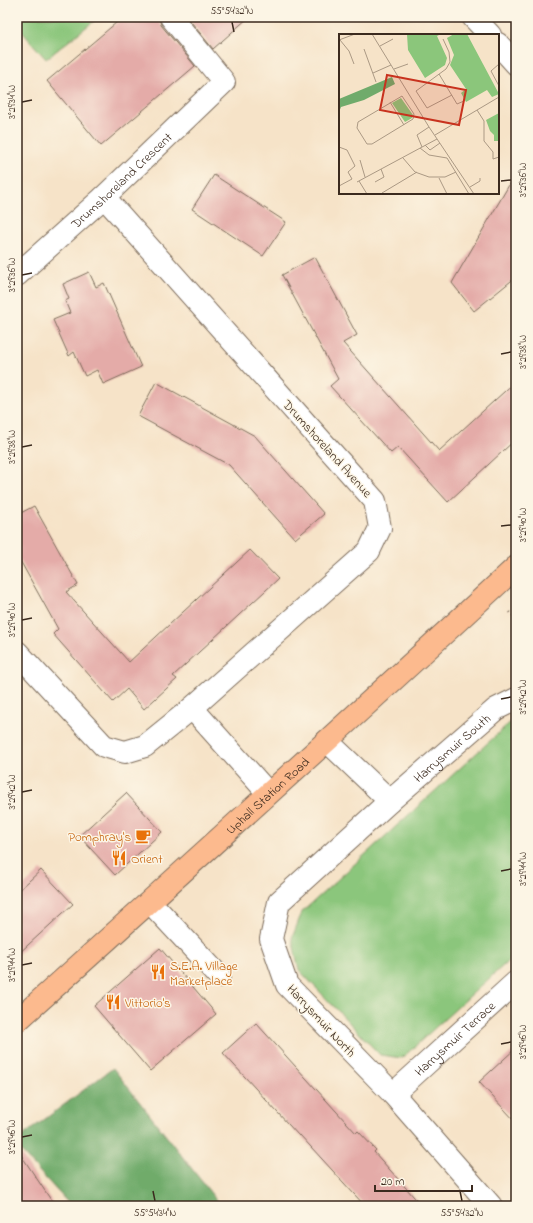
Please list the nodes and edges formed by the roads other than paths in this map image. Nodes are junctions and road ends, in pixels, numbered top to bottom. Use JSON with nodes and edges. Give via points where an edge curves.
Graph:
{"nodes":[{"id":1,"x":172,"y":17,"type":"edge"},
{"id":2,"x":474,"y":17,"type":"edge"},
{"id":3,"x":489,"y":34,"type":"edge"},
{"id":4,"x":499,"y":45,"type":"edge"},
{"id":5,"x":516,"y":64,"type":"edge"},
{"id":6,"x":104,"y":197,"type":"junction"},
{"id":7,"x":17,"y":276,"type":"edge"},
{"id":8,"x":516,"y":567,"type":"edge"},
{"id":9,"x":17,"y":652,"type":"edge"},
{"id":10,"x":516,"y":699,"type":"edge"},
{"id":11,"x":192,"y":708,"type":"junction"},
{"id":12,"x":327,"y":741,"type":"junction"},
{"id":13,"x":268,"y":793,"type":"junction"},
{"id":14,"x":390,"y":801,"type":"junction"},
{"id":15,"x":150,"y":902,"type":"junction"},
{"id":16,"x":219,"y":976,"type":"dead end"},
{"id":17,"x":516,"y":982,"type":"edge"},
{"id":18,"x":17,"y":1021,"type":"edge"},
{"id":19,"x":393,"y":1094,"type":"junction"},
{"id":20,"x":491,"y":1206,"type":"edge"}],
"edges":[{"from":1,"to":6,"type":"street","name":"Drumshoreland Crescent","via":[[224,82]]},
{"from":2,"to":3,"type":"street"},
{"from":4,"to":5,"type":"street"},
{"from":6,"to":7,"type":"street","name":"Drumshoreland Crescent"},
{"from":6,"to":11,"type":"street","name":"Drumshoreland Avenue","via":[[375,500],[380,528],[369,551]]},
{"from":8,"to":12,"type":"main road","name":"Uphall Station Road"},
{"from":9,"to":11,"type":"street","name":"Drumshoreland Avenue","via":[[104,746],[125,752],[145,746]]},
{"from":10,"to":14,"type":"street","name":"Harrysmuir South","via":[[496,709]]},
{"from":11,"to":13,"type":"street"},
{"from":12,"to":13,"type":"main road","name":"Uphall Station Road"},
{"from":12,"to":14,"type":"street"},
{"from":13,"to":15,"type":"main road","name":"Uphall Station Road"},
{"from":14,"to":19,"type":"street","name":"Harrysmuir North","via":[[279,902],[271,939],[287,985]]},
{"from":15,"to":16,"type":"street"},
{"from":15,"to":18,"type":"main road","name":"Uphall Station Road"},
{"from":17,"to":19,"type":"street","name":"Harrysmuir Terrace"},
{"from":19,"to":20,"type":"street","name":"Harrysmuir North"}]}
